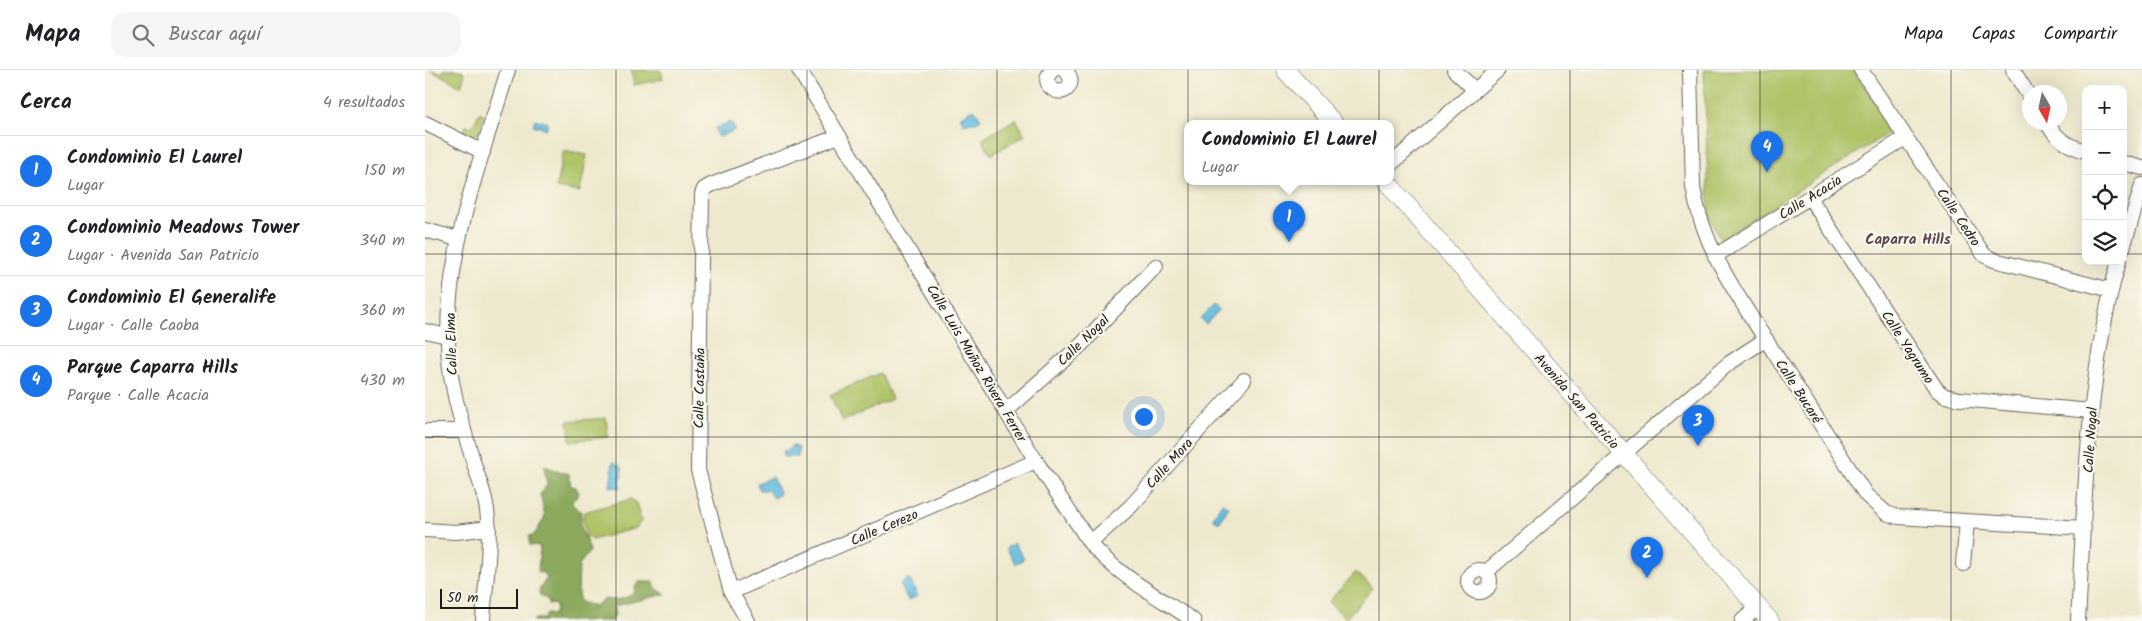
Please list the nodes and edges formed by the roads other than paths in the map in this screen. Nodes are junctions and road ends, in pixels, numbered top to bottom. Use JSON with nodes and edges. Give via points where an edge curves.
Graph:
{"nodes":[{"id":1,"x":508,"y":70,"type":"edge"},
{"id":2,"x":799,"y":70,"type":"edge"},
{"id":3,"x":1285,"y":70,"type":"edge"},
{"id":4,"x":1454,"y":70,"type":"edge"},
{"id":5,"x":1498,"y":70,"type":"edge"},
{"id":6,"x":1690,"y":70,"type":"edge"},
{"id":7,"x":1861,"y":70,"type":"edge"},
{"id":8,"x":2013,"y":70,"type":"edge"},
{"id":9,"x":2022,"y":85,"type":"edge"},
{"id":10,"x":1475,"y":90,"type":"junction"},
{"id":11,"x":1331,"y":120,"type":"edge"},
{"id":12,"x":425,"y":123,"type":"edge"},
{"id":13,"x":2051,"y":130,"type":"edge"},
{"id":14,"x":839,"y":136,"type":"junction"},
{"id":15,"x":1905,"y":138,"type":"junction"},
{"id":16,"x":2082,"y":150,"type":"edge"},
{"id":17,"x":483,"y":152,"type":"junction"},
{"id":18,"x":1394,"y":161,"type":"edge"},
{"id":19,"x":2127,"y":164,"type":"edge"},
{"id":20,"x":2142,"y":168,"type":"edge"},
{"id":21,"x":2142,"y":184,"type":"edge"},
{"id":22,"x":1389,"y":185,"type":"edge"},
{"id":23,"x":1810,"y":198,"type":"junction"},
{"id":24,"x":425,"y":230,"type":"edge"},
{"id":25,"x":2127,"y":235,"type":"edge"},
{"id":26,"x":458,"y":239,"type":"junction"},
{"id":27,"x":1715,"y":256,"type":"junction"},
{"id":28,"x":2118,"y":265,"type":"edge"},
{"id":29,"x":1156,"y":266,"type":"dead end"},
{"id":30,"x":2111,"y":290,"type":"junction"},
{"id":31,"x":425,"y":331,"type":"edge"},
{"id":32,"x":447,"y":336,"type":"junction"},
{"id":33,"x":1766,"y":339,"type":"junction"},
{"id":34,"x":1243,"y":380,"type":"dead end"},
{"id":35,"x":1006,"y":411,"type":"junction"},
{"id":36,"x":2091,"y":411,"type":"junction"},
{"id":37,"x":425,"y":431,"type":"edge"},
{"id":38,"x":464,"y":431,"type":"junction"},
{"id":39,"x":1625,"y":455,"type":"junction"},
{"id":40,"x":1036,"y":462,"type":"junction"},
{"id":41,"x":1967,"y":522,"type":"junction"},
{"id":42,"x":489,"y":528,"type":"junction"},
{"id":43,"x":2084,"y":528,"type":"junction"},
{"id":44,"x":425,"y":530,"type":"edge"},
{"id":45,"x":1090,"y":543,"type":"junction"},
{"id":46,"x":1963,"y":564,"type":"dead end"},
{"id":47,"x":1486,"y":572,"type":"dead end"},
{"id":48,"x":731,"y":592,"type":"junction"},
{"id":49,"x":1758,"y":607,"type":"junction"},
{"id":50,"x":483,"y":621,"type":"edge"},
{"id":51,"x":748,"y":621,"type":"edge"},
{"id":52,"x":1194,"y":621,"type":"edge"},
{"id":53,"x":1742,"y":621,"type":"edge"},
{"id":54,"x":1770,"y":621,"type":"edge"},
{"id":55,"x":2079,"y":621,"type":"edge"}],
"edges":[{"from":1,"to":17,"type":"street","name":"Calle Elma"},
{"from":2,"to":14,"type":"street","name":"Calle Luis Muñoz Rivera Ferrer"},
{"from":3,"to":11,"type":"main road"},
{"from":4,"to":10,"type":"street"},
{"from":5,"to":10,"type":"street"},
{"from":6,"to":27,"type":"street","name":"Calle Bucaré","via":[[1693,188],[1701,224]]},
{"from":7,"to":15,"type":"street","name":"Calle Cedro"},
{"from":8,"to":9,"type":"street"},
{"from":10,"to":18,"type":"street"},
{"from":12,"to":17,"type":"street"},
{"from":13,"to":16,"type":"street","via":[[2063,143]]},
{"from":14,"to":35,"type":"street","name":"Calle Luis Muñoz Rivera Ferrer"},
{"from":14,"to":48,"type":"street","name":"Calle Castaña","via":[[711,185],[702,194],[698,470]]},
{"from":15,"to":23,"type":"street","name":"Calle Acacia"},
{"from":15,"to":30,"type":"street","name":"Calle Cedro","via":[[1984,255]]},
{"from":17,"to":26,"type":"street","name":"Calle Elma"},
{"from":19,"to":20,"type":"street"},
{"from":21,"to":25,"type":"street"},
{"from":22,"to":39,"type":"main road","name":"Avenida San Patricio"},
{"from":23,"to":27,"type":"street","name":"Calle Acacia"},
{"from":23,"to":36,"type":"street","name":"Calle Yagrumo","via":[[1937,390],[1945,396],[1960,399]]},
{"from":24,"to":26,"type":"street"},
{"from":26,"to":32,"type":"street","name":"Calle Elma","via":[[450,283]]},
{"from":27,"to":33,"type":"street","name":"Calle Bucaré"},
{"from":28,"to":30,"type":"street","name":"Calle Nogal"},
{"from":29,"to":35,"type":"street","name":"Calle Nogal","via":[[1082,344]]},
{"from":30,"to":36,"type":"street","name":"Calle Nogal"},
{"from":31,"to":32,"type":"street"},
{"from":32,"to":38,"type":"street","name":"Calle Elma","via":[[452,380]]},
{"from":33,"to":39,"type":"street","via":[[1728,364]]},
{"from":33,"to":41,"type":"street","name":"Calle Bucaré","via":[[1875,505],[1898,517]]},
{"from":34,"to":45,"type":"street","name":"Calle Mora","via":[[1131,506]]},
{"from":35,"to":40,"type":"street","name":"Calle Luis Muñoz Rivera Ferrer"},
{"from":36,"to":43,"type":"street","name":"Calle Nogal"},
{"from":37,"to":38,"type":"street"},
{"from":38,"to":42,"type":"street","name":"Calle Elma","via":[[486,503]]},
{"from":39,"to":47,"type":"street"},
{"from":39,"to":49,"type":"main road","name":"Avenida San Patricio"},
{"from":40,"to":45,"type":"street","name":"Calle Luis Muñoz Rivera Ferrer"},
{"from":40,"to":48,"type":"street","name":"Calle Cerezo"},
{"from":41,"to":43,"type":"street","name":"Calle Bucaré"},
{"from":41,"to":46,"type":"street"},
{"from":42,"to":44,"type":"street","via":[[456,532]]},
{"from":42,"to":50,"type":"street","name":"Calle Elma"},
{"from":43,"to":55,"type":"street","name":"Calle Nogal"},
{"from":45,"to":52,"type":"street","name":"Calle Luis Muñoz Rivera Ferrer","via":[[1116,568]]},
{"from":48,"to":51,"type":"street","name":"Calle Castaña"},
{"from":49,"to":53,"type":"street"},
{"from":49,"to":54,"type":"main road","name":"Avenida San Patricio"}]}
